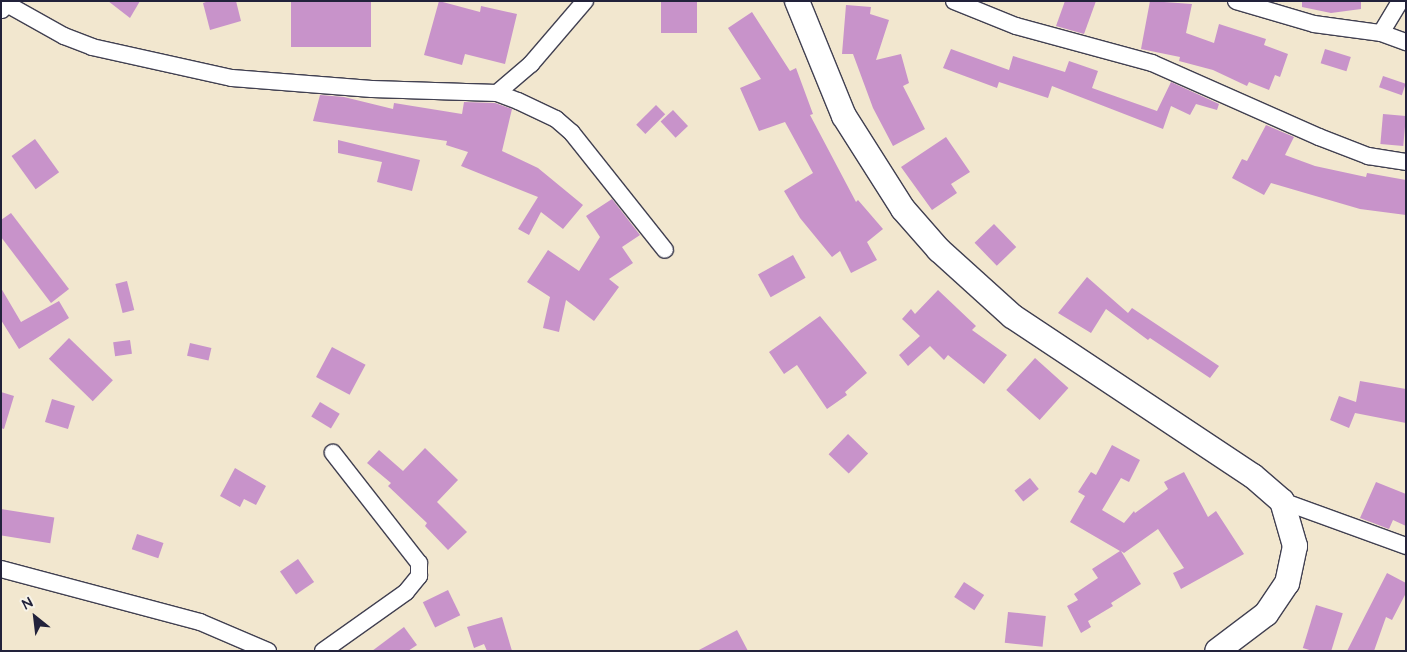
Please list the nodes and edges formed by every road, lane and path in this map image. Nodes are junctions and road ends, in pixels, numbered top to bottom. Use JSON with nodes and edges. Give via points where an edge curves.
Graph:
{"nodes":[{"id":1,"x":585,"y":1,"type":"edge"},
{"id":2,"x":797,"y":1,"type":"edge"},
{"id":3,"x":954,"y":1,"type":"edge"},
{"id":4,"x":1236,"y":1,"type":"edge"},
{"id":5,"x":1400,"y":1,"type":"edge"},
{"id":6,"x":4,"y":4,"type":"edge"},
{"id":7,"x":1381,"y":33,"type":"junction"},
{"id":8,"x":1406,"y":42,"type":"edge"},
{"id":9,"x":497,"y":93,"type":"junction"},
{"id":10,"x":1406,"y":162,"type":"edge"},
{"id":11,"x":665,"y":250,"type":"dead end"},
{"id":12,"x":333,"y":452,"type":"dead end"},
{"id":13,"x":1282,"y":501,"type":"junction"},
{"id":14,"x":1406,"y":546,"type":"edge"},
{"id":15,"x":1,"y":569,"type":"edge"},
{"id":16,"x":268,"y":651,"type":"edge"},
{"id":17,"x":323,"y":651,"type":"edge"},
{"id":18,"x":1217,"y":651,"type":"edge"}],
"edges":[{"from":1,"to":9,"type":"street","via":[[531,64]]},
{"from":2,"to":13,"type":"main road","via":[[816,53],[854,133],[903,209],[939,250],[1012,316],[1253,476]]},
{"from":3,"to":10,"type":"street","via":[[1016,26],[1152,63],[1319,137],[1368,156]]},
{"from":4,"to":7,"type":"street","via":[[1314,24]]},
{"from":5,"to":7,"type":"street"},
{"from":6,"to":9,"type":"street","via":[[92,47],[232,78],[372,89]]},
{"from":7,"to":8,"type":"street"},
{"from":9,"to":11,"type":"street","via":[[556,120],[572,133]]},
{"from":12,"to":17,"type":"street","via":[[419,563],[419,576],[406,592]]},
{"from":13,"to":14,"type":"street"},
{"from":13,"to":18,"type":"main road","via":[[1295,546],[1287,583],[1266,614]]},
{"from":15,"to":16,"type":"street","via":[[200,622]]}]}
